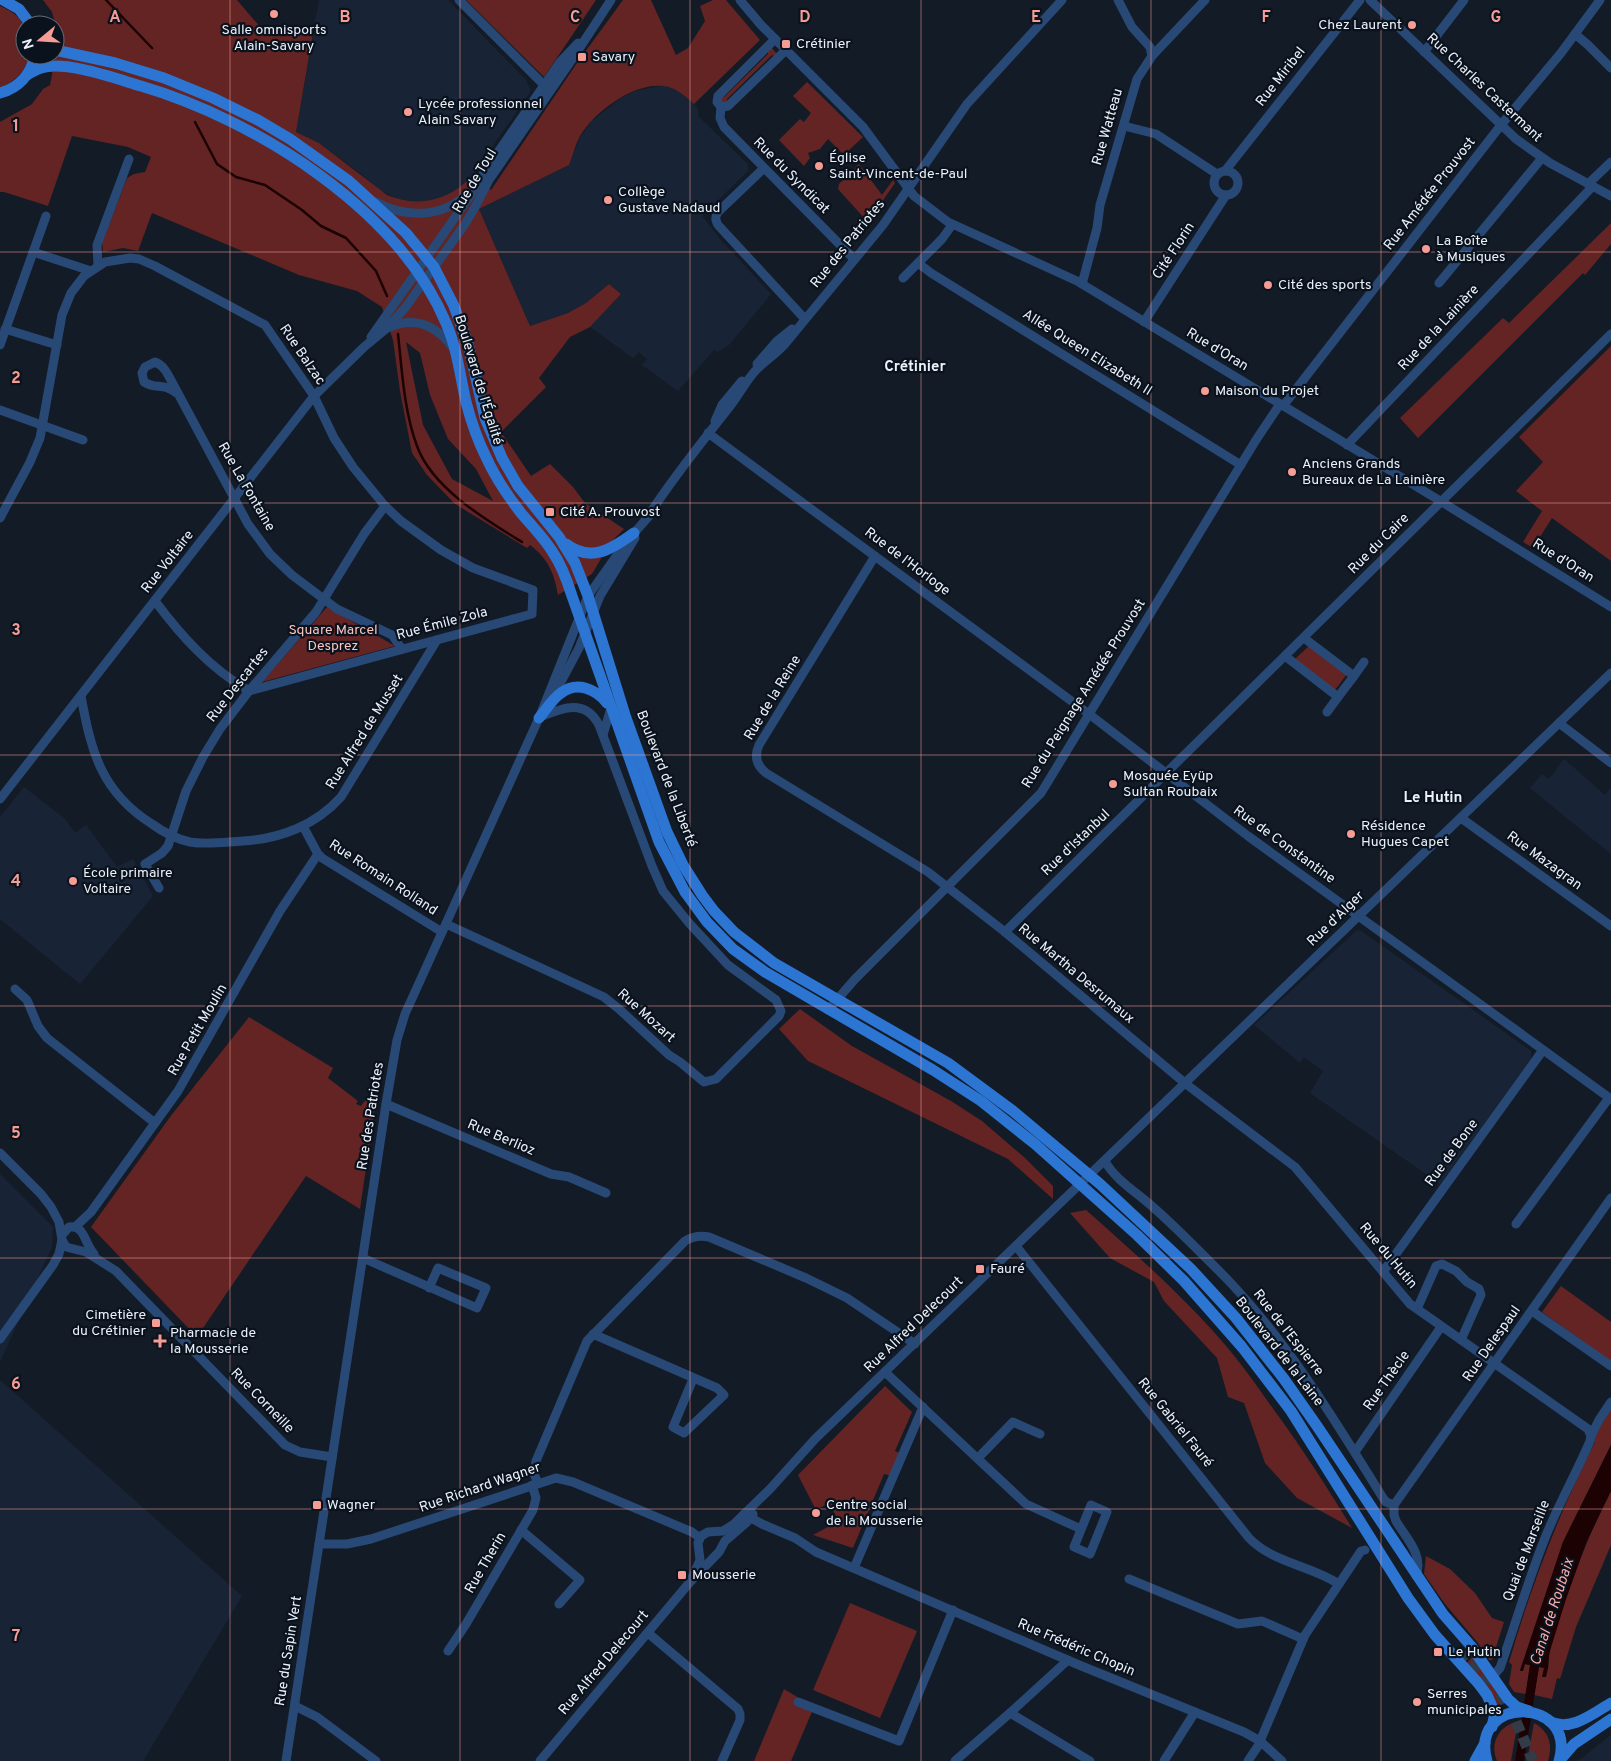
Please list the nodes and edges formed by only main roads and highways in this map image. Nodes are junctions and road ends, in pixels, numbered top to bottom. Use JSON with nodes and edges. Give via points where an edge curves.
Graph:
{"nodes":[{"id":1,"x":3,"y":0,"type":"edge"},
{"id":2,"x":11,"y":0,"type":"edge"},
{"id":3,"x":19,"y":9,"type":"junction"},
{"id":4,"x":24,"y":15,"type":"edge"},
{"id":5,"x":65,"y":52,"type":"edge"},
{"id":6,"x":30,"y":65,"type":"edge"},
{"id":7,"x":26,"y":75,"type":"junction"},
{"id":8,"x":1,"y":94,"type":"edge"},
{"id":9,"x":634,"y":533,"type":"road end"},
{"id":10,"x":563,"y":542,"type":"junction"},
{"id":11,"x":592,"y":612,"type":"joint"},
{"id":12,"x":585,"y":633,"type":"joint"},
{"id":13,"x":611,"y":708,"type":"junction"},
{"id":14,"x":539,"y":718,"type":"road end"},
{"id":15,"x":948,"y":1063,"type":"joint"},
{"id":16,"x":932,"y":1070,"type":"joint"},
{"id":17,"x":1301,"y":1425,"type":"junction"},
{"id":18,"x":1317,"y":1426,"type":"junction"},
{"id":19,"x":1611,"y":1703,"type":"edge"},
{"id":20,"x":1517,"y":1709,"type":"junction"},
{"id":21,"x":1611,"y":1719,"type":"edge"},
{"id":22,"x":1549,"y":1721,"type":"junction"},
{"id":23,"x":1492,"y":1727,"type":"junction"},
{"id":24,"x":1486,"y":1741,"type":"junction"},
{"id":25,"x":1475,"y":1761,"type":"edge"},
{"id":26,"x":1487,"y":1761,"type":"edge"},
{"id":27,"x":1559,"y":1761,"type":"edge"}],
"edges":[{"from":1,"to":3,"type":"main road"},
{"from":2,"to":3,"type":"main road"},
{"from":3,"to":4,"type":"main road"},
{"from":5,"to":10,"type":"main road","name":"Boulevard de l'Égalité","via":[[164,78],[237,110],[297,144],[339,173],[394,221],[434,267],[448,293],[464,329],[483,410],[500,453],[522,492]]},
{"from":6,"to":7,"type":"main road","name":"Boulevard de l'Égalité"},
{"from":7,"to":8,"type":"main road","name":"Boulevard de l'Égalité","via":[[16,86]]},
{"from":7,"to":12,"type":"main road","name":"Boulevard de l'Égalité","via":[[48,66],[79,69],[150,89],[212,113],[300,162],[336,188],[381,228],[405,254],[446,322],[470,415],[483,451],[511,501],[556,556]]},
{"from":9,"to":10,"type":"main road","via":[[613,547],[594,553],[579,552]]},
{"from":10,"to":11,"type":"main road","name":"Boulevard de l'Égalité","via":[[577,568]]},
{"from":11,"to":15,"type":"main road","name":"Boulevard de la Liberté","via":[[625,715],[675,850],[714,911],[746,943],[774,963]]},
{"from":12,"to":13,"type":"main road","name":"Boulevard de la Liberté"},
{"from":13,"to":14,"type":"main road","via":[[598,694],[579,687],[559,694]]},
{"from":13,"to":16,"type":"main road","name":"Boulevard de la Liberté","via":[[665,856],[695,907],[720,936],[751,963]]},
{"from":15,"to":18,"type":"main road","name":"Boulevard de la Laine","via":[[1021,1117],[1171,1250],[1262,1350]]},
{"from":16,"to":17,"type":"main road","name":"Boulevard de la Laine","via":[[987,1106],[1035,1144],[1161,1258],[1200,1297],[1266,1376]]},
{"from":17,"to":18,"type":"main road","via":[[1416,1598],[1435,1624],[1462,1649],[1418,1590]]},
{"from":17,"to":23,"type":"main road","name":"Boulevard de la Laine","via":[[1408,1598],[1487,1695],[1495,1713]]},
{"from":18,"to":20,"type":"main road","name":"Boulevard de la Laine","via":[[1416,1576]]},
{"from":19,"to":22,"type":"main road","via":[[1570,1725],[1556,1725]]},
{"from":20,"to":22,"type":"main road","name":"Boulevard de la Laine"},
{"from":20,"to":23,"type":"main road"},
{"from":21,"to":27,"type":"main road","via":[[1574,1744]]},
{"from":22,"to":27,"type":"main road","via":[[1559,1739]]},
{"from":23,"to":24,"type":"main road"},
{"from":24,"to":25,"type":"main road"},
{"from":24,"to":26,"type":"main road"}]}
